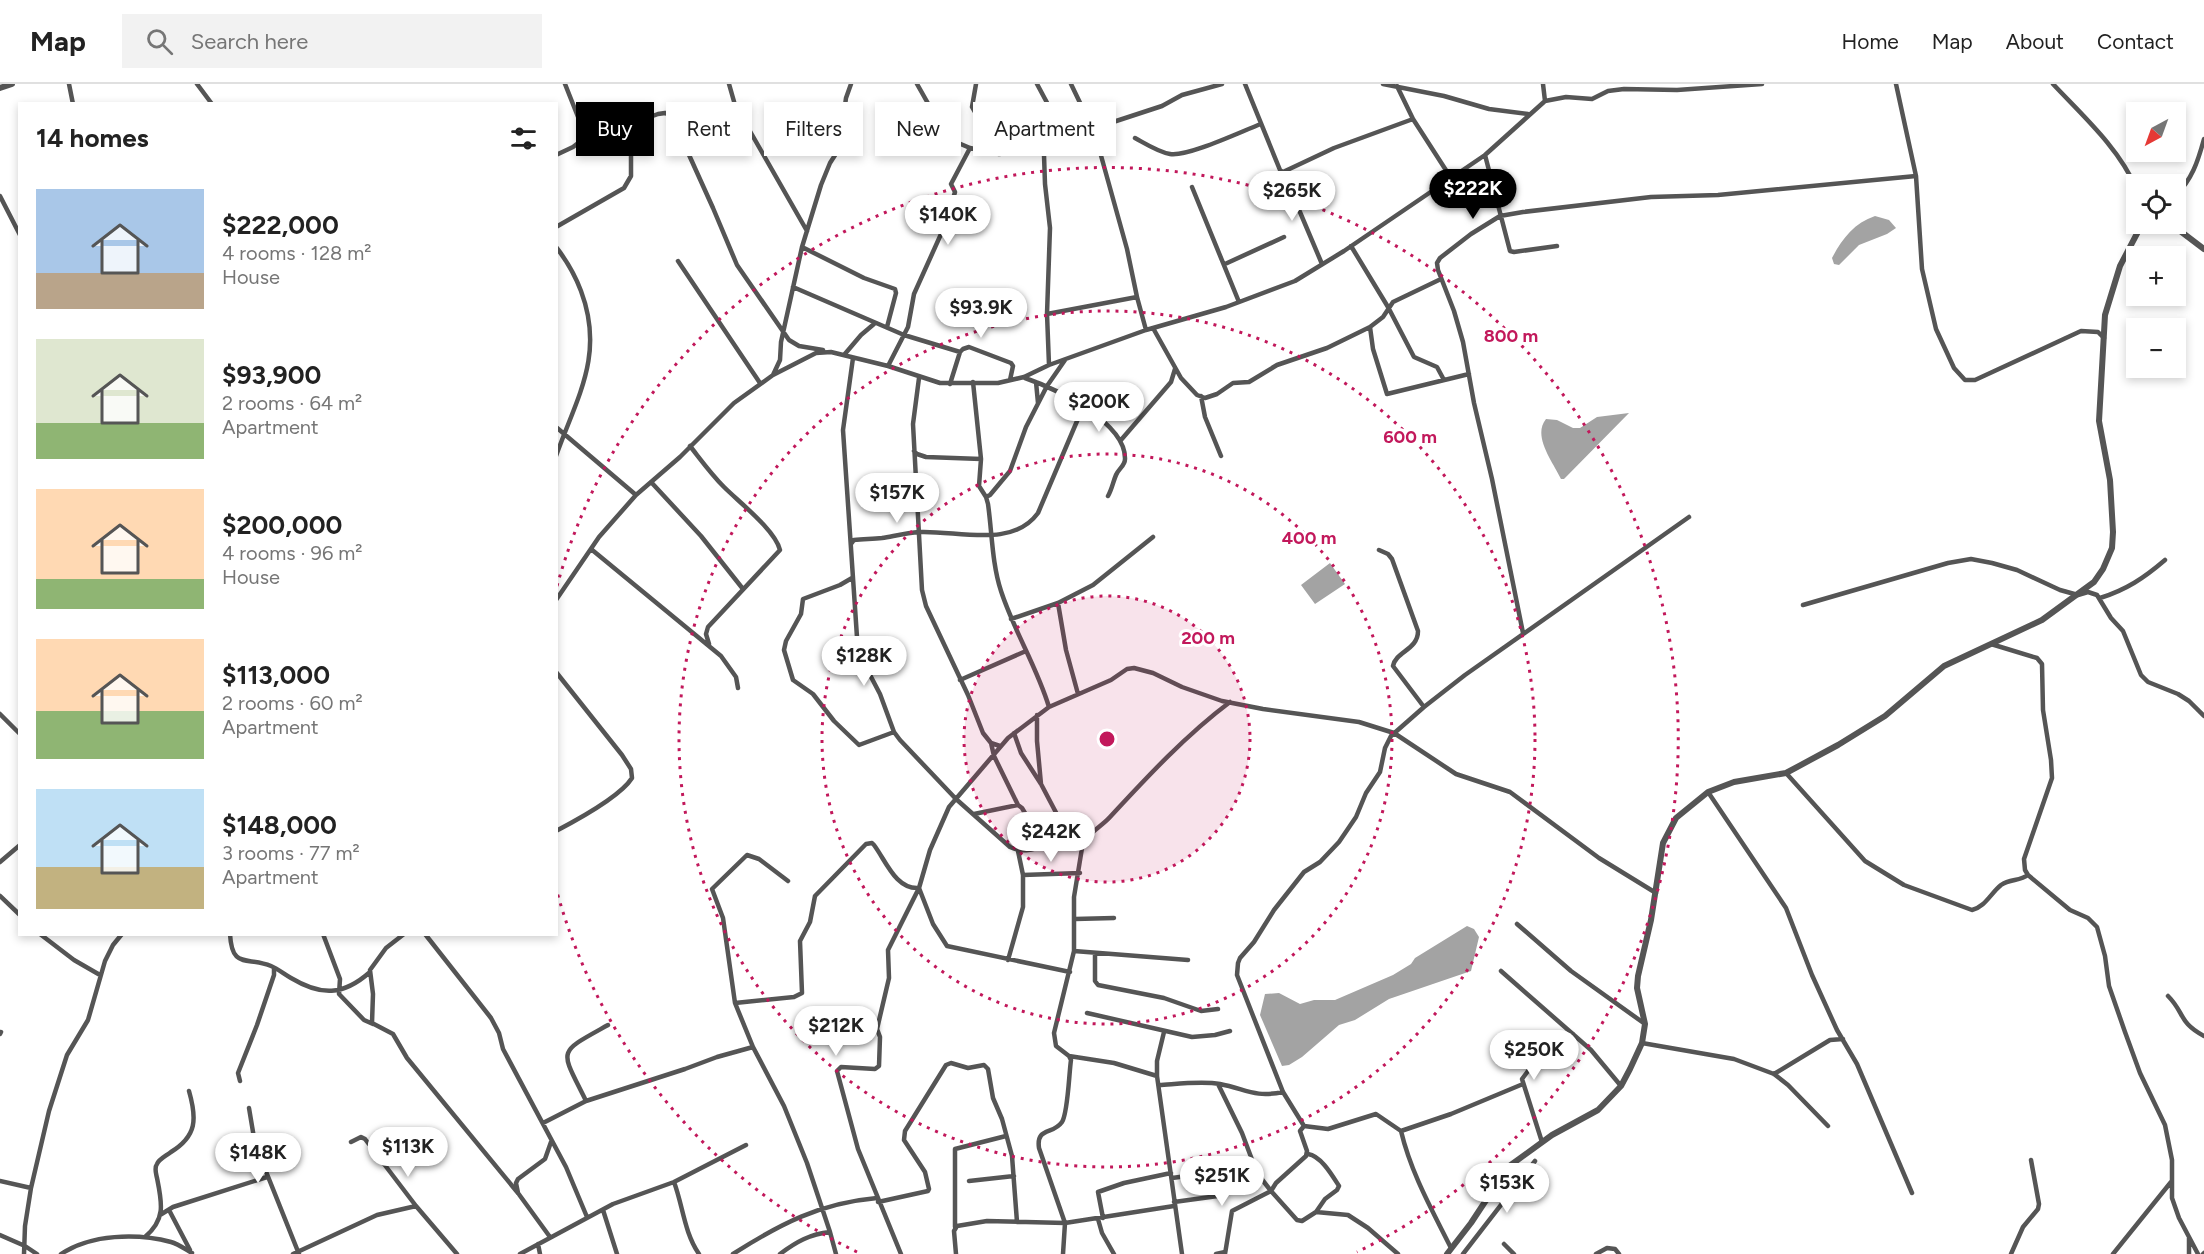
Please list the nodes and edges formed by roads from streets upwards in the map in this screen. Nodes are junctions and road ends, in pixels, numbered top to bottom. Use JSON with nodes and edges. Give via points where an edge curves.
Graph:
{"nodes":[{"id":1,"x":12,"y":84,"type":"edge"},
{"id":2,"x":69,"y":84,"type":"edge"},
{"id":3,"x":198,"y":84,"type":"edge"},
{"id":4,"x":565,"y":84,"type":"edge"},
{"id":5,"x":729,"y":84,"type":"edge"},
{"id":6,"x":851,"y":84,"type":"edge"},
{"id":7,"x":917,"y":84,"type":"edge"},
{"id":8,"x":976,"y":84,"type":"edge"},
{"id":9,"x":1037,"y":84,"type":"edge"},
{"id":10,"x":1071,"y":84,"type":"edge"},
{"id":11,"x":1222,"y":84,"type":"edge"},
{"id":12,"x":1245,"y":84,"type":"edge"},
{"id":13,"x":1383,"y":84,"type":"edge"},
{"id":14,"x":1543,"y":84,"type":"edge"},
{"id":15,"x":1762,"y":84,"type":"edge"},
{"id":16,"x":1896,"y":84,"type":"edge"},
{"id":17,"x":2053,"y":84,"type":"edge"},
{"id":18,"x":1394,"y":85,"type":"edge"},
{"id":19,"x":0,"y":88,"type":"edge"},
{"id":20,"x":1545,"y":101,"type":"junction"},
{"id":21,"x":73,"y":102,"type":"edge"},
{"id":22,"x":211,"y":102,"type":"edge"},
{"id":23,"x":1047,"y":102,"type":"edge"},
{"id":24,"x":1080,"y":102,"type":"edge"},
{"id":25,"x":973,"y":109,"type":"edge"},
{"id":26,"x":576,"y":111,"type":"edge"},
{"id":27,"x":1528,"y":114,"type":"junction"},
{"id":28,"x":654,"y":115,"type":"edge"},
{"id":29,"x":1413,"y":119,"type":"junction"},
{"id":30,"x":1116,"y":120,"type":"edge"},
{"id":31,"x":1260,"y":124,"type":"junction"},
{"id":32,"x":1135,"y":138,"type":"dead end"},
{"id":33,"x":2204,"y":139,"type":"edge"},
{"id":34,"x":576,"y":144,"type":"edge"},
{"id":35,"x":970,"y":148,"type":"junction"},
{"id":36,"x":973,"y":149,"type":"edge"},
{"id":37,"x":558,"y":154,"type":"edge"},
{"id":38,"x":1485,"y":155,"type":"junction"},
{"id":39,"x":631,"y":156,"type":"edge"},
{"id":40,"x":1045,"y":156,"type":"edge"},
{"id":41,"x":1101,"y":156,"type":"edge"},
{"id":42,"x":1283,"y":172,"type":"junction"},
{"id":43,"x":2128,"y":174,"type":"edge"},
{"id":44,"x":1916,"y":176,"type":"junction"},
{"id":45,"x":1451,"y":178,"type":"junction"},
{"id":46,"x":2186,"y":185,"type":"edge"},
{"id":47,"x":1192,"y":188,"type":"dead end"},
{"id":48,"x":0,"y":196,"type":"edge"},
{"id":49,"x":1500,"y":216,"type":"junction"},
{"id":50,"x":558,"y":226,"type":"edge"},
{"id":51,"x":18,"y":231,"type":"edge"},
{"id":52,"x":807,"y":231,"type":"junction"},
{"id":53,"x":2137,"y":234,"type":"edge"},
{"id":54,"x":2184,"y":234,"type":"edge"},
{"id":55,"x":1284,"y":237,"type":"dead end"},
{"id":56,"x":1351,"y":246,"type":"junction"},
{"id":57,"x":1557,"y":246,"type":"dead end"},
{"id":58,"x":802,"y":247,"type":"junction"},
{"id":59,"x":2204,"y":249,"type":"edge"},
{"id":60,"x":558,"y":250,"type":"edge"},
{"id":61,"x":678,"y":261,"type":"dead end"},
{"id":62,"x":1225,"y":264,"type":"junction"},
{"id":63,"x":1322,"y":264,"type":"junction"},
{"id":64,"x":1441,"y":279,"type":"junction"},
{"id":65,"x":793,"y":287,"type":"junction"},
{"id":66,"x":1137,"y":297,"type":"junction"},
{"id":67,"x":1239,"y":302,"type":"junction"},
{"id":68,"x":1388,"y":307,"type":"junction"},
{"id":69,"x":1047,"y":314,"type":"junction"},
{"id":70,"x":874,"y":324,"type":"junction"},
{"id":71,"x":886,"y":327,"type":"junction"},
{"id":72,"x":1370,"y":327,"type":"junction"},
{"id":73,"x":1153,"y":328,"type":"junction"},
{"id":74,"x":1146,"y":330,"type":"junction"},
{"id":75,"x":784,"y":334,"type":"junction"},
{"id":76,"x":904,"y":335,"type":"junction"},
{"id":77,"x":2104,"y":338,"type":"junction"},
{"id":78,"x":825,"y":351,"type":"junction"},
{"id":79,"x":960,"y":352,"type":"junction"},
{"id":80,"x":844,"y":355,"type":"junction"},
{"id":81,"x":853,"y":358,"type":"junction"},
{"id":82,"x":1065,"y":360,"type":"junction"},
{"id":83,"x":1049,"y":365,"type":"junction"},
{"id":84,"x":888,"y":366,"type":"junction"},
{"id":85,"x":1175,"y":369,"type":"junction"},
{"id":86,"x":1469,"y":374,"type":"junction"},
{"id":87,"x":773,"y":375,"type":"junction"},
{"id":88,"x":1024,"y":377,"type":"junction"},
{"id":89,"x":920,"y":378,"type":"junction"},
{"id":90,"x":1010,"y":380,"type":"junction"},
{"id":91,"x":1444,"y":380,"type":"junction"},
{"id":92,"x":973,"y":382,"type":"junction"},
{"id":93,"x":1036,"y":382,"type":"junction"},
{"id":94,"x":760,"y":383,"type":"junction"},
{"id":95,"x":950,"y":384,"type":"junction"},
{"id":96,"x":1047,"y":386,"type":"junction"},
{"id":97,"x":1201,"y":396,"type":"junction"},
{"id":98,"x":1038,"y":403,"type":"junction"},
{"id":99,"x":1083,"y":407,"type":"junction"},
{"id":100,"x":558,"y":429,"type":"edge"},
{"id":101,"x":564,"y":434,"type":"junction"},
{"id":102,"x":1121,"y":440,"type":"junction"},
{"id":103,"x":690,"y":446,"type":"junction"},
{"id":104,"x":558,"y":450,"type":"edge"},
{"id":105,"x":914,"y":451,"type":"junction"},
{"id":106,"x":1221,"y":456,"type":"dead end"},
{"id":107,"x":981,"y":459,"type":"junction"},
{"id":108,"x":651,"y":482,"type":"junction"},
{"id":109,"x":636,"y":495,"type":"junction"},
{"id":110,"x":1108,"y":496,"type":"dead end"},
{"id":111,"x":986,"y":497,"type":"junction"},
{"id":112,"x":1689,"y":517,"type":"dead end"},
{"id":113,"x":918,"y":532,"type":"junction"},
{"id":114,"x":992,"y":534,"type":"junction"},
{"id":115,"x":1153,"y":537,"type":"dead end"},
{"id":116,"x":850,"y":544,"type":"junction"},
{"id":117,"x":591,"y":549,"type":"junction"},
{"id":118,"x":1379,"y":550,"type":"dead end"},
{"id":119,"x":2165,"y":560,"type":"dead end"},
{"id":120,"x":852,"y":578,"type":"junction"},
{"id":121,"x":743,"y":589,"type":"junction"},
{"id":122,"x":559,"y":591,"type":"edge"},
{"id":123,"x":2078,"y":595,"type":"junction"},
{"id":124,"x":2100,"y":598,"type":"junction"},
{"id":125,"x":1058,"y":603,"type":"junction"},
{"id":126,"x":1803,"y":605,"type":"dead end"},
{"id":127,"x":1011,"y":619,"type":"junction"},
{"id":128,"x":1523,"y":633,"type":"junction"},
{"id":129,"x":1991,"y":644,"type":"junction"},
{"id":130,"x":709,"y":645,"type":"junction"},
{"id":131,"x":1026,"y":651,"type":"junction"},
{"id":132,"x":558,"y":675,"type":"edge"},
{"id":133,"x":960,"y":680,"type":"junction"},
{"id":134,"x":738,"y":688,"type":"dead end"},
{"id":135,"x":1078,"y":694,"type":"junction"},
{"id":136,"x":1230,"y":702,"type":"junction"},
{"id":137,"x":1424,"y":706,"type":"junction"},
{"id":138,"x":1049,"y":707,"type":"junction"},
{"id":139,"x":0,"y":714,"type":"edge"},
{"id":140,"x":1037,"y":715,"type":"junction"},
{"id":141,"x":2204,"y":716,"type":"edge"},
{"id":142,"x":18,"y":732,"type":"edge"},
{"id":143,"x":894,"y":732,"type":"junction"},
{"id":144,"x":1014,"y":733,"type":"junction"},
{"id":145,"x":1394,"y":733,"type":"junction"},
{"id":146,"x":991,"y":743,"type":"junction"},
{"id":147,"x":1000,"y":746,"type":"junction"},
{"id":148,"x":994,"y":756,"type":"junction"},
{"id":149,"x":1786,"y":773,"type":"junction"},
{"id":150,"x":1041,"y":784,"type":"junction"},
{"id":151,"x":1708,"y":792,"type":"junction"},
{"id":152,"x":956,"y":798,"type":"junction"},
{"id":153,"x":1018,"y":805,"type":"junction"},
{"id":154,"x":973,"y":814,"type":"junction"},
{"id":155,"x":558,"y":830,"type":"edge"},
{"id":156,"x":1084,"y":840,"type":"junction"},
{"id":157,"x":1046,"y":845,"type":"junction"},
{"id":158,"x":18,"y":847,"type":"edge"},
{"id":159,"x":1018,"y":851,"type":"junction"},
{"id":160,"x":0,"y":862,"type":"edge"},
{"id":161,"x":1080,"y":873,"type":"junction"},
{"id":162,"x":1023,"y":875,"type":"junction"},
{"id":163,"x":2028,"y":875,"type":"junction"},
{"id":164,"x":788,"y":881,"type":"dead end"},
{"id":165,"x":919,"y":888,"type":"junction"},
{"id":166,"x":1656,"y":893,"type":"junction"},
{"id":167,"x":0,"y":897,"type":"edge"},
{"id":168,"x":18,"y":913,"type":"edge"},
{"id":169,"x":1114,"y":918,"type":"dead end"},
{"id":170,"x":1075,"y":919,"type":"junction"},
{"id":171,"x":1517,"y":924,"type":"dead end"},
{"id":172,"x":43,"y":936,"type":"edge"},
{"id":173,"x":120,"y":936,"type":"edge"},
{"id":174,"x":230,"y":936,"type":"edge"},
{"id":175,"x":324,"y":936,"type":"edge"},
{"id":176,"x":401,"y":936,"type":"edge"},
{"id":177,"x":427,"y":936,"type":"edge"},
{"id":178,"x":1074,"y":951,"type":"junction"},
{"id":179,"x":1095,"y":954,"type":"junction"},
{"id":180,"x":1008,"y":960,"type":"junction"},
{"id":181,"x":1188,"y":960,"type":"dead end"},
{"id":182,"x":274,"y":968,"type":"junction"},
{"id":183,"x":370,"y":971,"type":"junction"},
{"id":184,"x":1501,"y":971,"type":"dead end"},
{"id":185,"x":1070,"y":972,"type":"junction"},
{"id":186,"x":100,"y":975,"type":"junction"},
{"id":187,"x":339,"y":990,"type":"junction"},
{"id":188,"x":2168,"y":996,"type":"dead end"},
{"id":189,"x":735,"y":1003,"type":"junction"},
{"id":190,"x":1218,"y":1009,"type":"dead end"},
{"id":191,"x":1087,"y":1013,"type":"dead end"},
{"id":192,"x":1645,"y":1023,"type":"junction"},
{"id":193,"x":374,"y":1024,"type":"junction"},
{"id":194,"x":608,"y":1025,"type":"dead end"},
{"id":195,"x":1230,"y":1031,"type":"dead end"},
{"id":196,"x":1164,"y":1032,"type":"junction"},
{"id":197,"x":1573,"y":1034,"type":"junction"},
{"id":198,"x":2204,"y":1036,"type":"edge"},
{"id":199,"x":1843,"y":1039,"type":"junction"},
{"id":200,"x":1642,"y":1043,"type":"junction"},
{"id":201,"x":753,"y":1047,"type":"junction"},
{"id":202,"x":1069,"y":1056,"type":"junction"},
{"id":203,"x":1774,"y":1074,"type":"junction"},
{"id":204,"x":1157,"y":1076,"type":"junction"},
{"id":205,"x":240,"y":1081,"type":"dead end"},
{"id":206,"x":1218,"y":1084,"type":"junction"},
{"id":207,"x":1523,"y":1084,"type":"junction"},
{"id":208,"x":1159,"y":1085,"type":"junction"},
{"id":209,"x":1621,"y":1086,"type":"junction"},
{"id":210,"x":189,"y":1092,"type":"dead end"},
{"id":211,"x":1283,"y":1092,"type":"junction"},
{"id":212,"x":586,"y":1101,"type":"junction"},
{"id":213,"x":249,"y":1108,"type":"dead end"},
{"id":214,"x":543,"y":1123,"type":"junction"},
{"id":215,"x":1304,"y":1126,"type":"junction"},
{"id":216,"x":1828,"y":1126,"type":"dead end"},
{"id":217,"x":1401,"y":1131,"type":"junction"},
{"id":218,"x":1006,"y":1136,"type":"junction"},
{"id":219,"x":351,"y":1142,"type":"dead end"},
{"id":220,"x":551,"y":1142,"type":"junction"},
{"id":221,"x":1542,"y":1142,"type":"junction"},
{"id":222,"x":746,"y":1145,"type":"dead end"},
{"id":223,"x":1308,"y":1154,"type":"junction"},
{"id":224,"x":2031,"y":1160,"type":"dead end"},
{"id":225,"x":1535,"y":1161,"type":"dead end"},
{"id":226,"x":1252,"y":1162,"type":"junction"},
{"id":227,"x":1224,"y":1171,"type":"junction"},
{"id":228,"x":1172,"y":1175,"type":"junction"},
{"id":229,"x":1014,"y":1176,"type":"junction"},
{"id":230,"x":267,"y":1177,"type":"junction"},
{"id":231,"x":0,"y":1181,"type":"edge"},
{"id":232,"x":969,"y":1181,"type":"dead end"},
{"id":233,"x":674,"y":1182,"type":"junction"},
{"id":234,"x":2171,"y":1182,"type":"junction"},
{"id":235,"x":31,"y":1188,"type":"junction"},
{"id":236,"x":1270,"y":1191,"type":"junction"},
{"id":237,"x":1912,"y":1192,"type":"dead end"},
{"id":238,"x":518,"y":1193,"type":"junction"},
{"id":239,"x":878,"y":1200,"type":"junction"},
{"id":240,"x":1174,"y":1204,"type":"junction"},
{"id":241,"x":416,"y":1206,"type":"junction"},
{"id":242,"x":821,"y":1208,"type":"junction"},
{"id":243,"x":169,"y":1210,"type":"junction"},
{"id":244,"x":603,"y":1210,"type":"junction"},
{"id":245,"x":1316,"y":1212,"type":"junction"},
{"id":246,"x":160,"y":1215,"type":"junction"},
{"id":247,"x":586,"y":1217,"type":"junction"},
{"id":248,"x":1101,"y":1219,"type":"junction"},
{"id":249,"x":1017,"y":1222,"type":"junction"},
{"id":250,"x":1065,"y":1223,"type":"junction"},
{"id":251,"x":955,"y":1227,"type":"junction"},
{"id":252,"x":830,"y":1232,"type":"junction"},
{"id":253,"x":0,"y":1235,"type":"edge"},
{"id":254,"x":2188,"y":1236,"type":"junction"},
{"id":255,"x":145,"y":1237,"type":"junction"},
{"id":256,"x":550,"y":1237,"type":"junction"},
{"id":257,"x":538,"y":1244,"type":"junction"},
{"id":258,"x":1504,"y":1244,"type":"dead end"},
{"id":259,"x":25,"y":1246,"type":"junction"},
{"id":260,"x":1449,"y":1251,"type":"edge"},
{"id":261,"x":192,"y":1253,"type":"edge"},
{"id":262,"x":297,"y":1253,"type":"edge"},
{"id":263,"x":1225,"y":1253,"type":"edge"},
{"id":264,"x":24,"y":1254,"type":"edge"},
{"id":265,"x":37,"y":1254,"type":"edge"},
{"id":266,"x":62,"y":1254,"type":"edge"},
{"id":267,"x":457,"y":1254,"type":"edge"},
{"id":268,"x":520,"y":1254,"type":"edge"},
{"id":269,"x":540,"y":1254,"type":"edge"},
{"id":270,"x":617,"y":1254,"type":"edge"},
{"id":271,"x":699,"y":1254,"type":"edge"},
{"id":272,"x":733,"y":1254,"type":"edge"},
{"id":273,"x":780,"y":1254,"type":"edge"},
{"id":274,"x":836,"y":1254,"type":"edge"},
{"id":275,"x":901,"y":1254,"type":"edge"},
{"id":276,"x":956,"y":1254,"type":"edge"},
{"id":277,"x":1063,"y":1254,"type":"edge"},
{"id":278,"x":1114,"y":1254,"type":"edge"},
{"id":279,"x":1182,"y":1254,"type":"edge"},
{"id":280,"x":1216,"y":1254,"type":"edge"},
{"id":281,"x":1398,"y":1254,"type":"edge"},
{"id":282,"x":1463,"y":1254,"type":"edge"},
{"id":283,"x":1514,"y":1254,"type":"edge"},
{"id":284,"x":1596,"y":1254,"type":"edge"},
{"id":285,"x":1618,"y":1254,"type":"edge"},
{"id":286,"x":2011,"y":1254,"type":"edge"},
{"id":287,"x":2113,"y":1254,"type":"edge"},
{"id":288,"x":2189,"y":1254,"type":"edge"},
{"id":289,"x":2198,"y":1254,"type":"edge"}],
"edges":[{"from":1,"to":19,"type":"street"},
{"from":2,"to":21,"type":"street"},
{"from":3,"to":22,"type":"street"},
{"from":4,"to":26,"type":"street"},
{"from":5,"to":52,"type":"street","via":[[735,105]]},
{"from":6,"to":52,"type":"street","via":[[839,149],[821,185]]},
{"from":7,"to":35,"type":"street","via":[[947,136]]},
{"from":8,"to":25,"type":"street"},
{"from":9,"to":23,"type":"street"},
{"from":10,"to":24,"type":"street"},
{"from":11,"to":30,"type":"street","via":[[1182,94],[1162,106]]},
{"from":12,"to":31,"type":"street"},
{"from":13,"to":18,"type":"street"},
{"from":14,"to":20,"type":"street"},
{"from":15,"to":20,"type":"street","via":[[1624,89],[1592,99],[1566,97]]},
{"from":16,"to":44,"type":"street"},
{"from":17,"to":43,"type":"street"},
{"from":18,"to":27,"type":"street","via":[[1489,109]]},
{"from":18,"to":29,"type":"street"},
{"from":20,"to":27,"type":"street"},
{"from":27,"to":38,"type":"street"},
{"from":28,"to":75,"type":"street","via":[[665,112],[670,116],[736,265]]},
{"from":29,"to":42,"type":"street"},
{"from":29,"to":45,"type":"street"},
{"from":31,"to":32,"type":"street","via":[[1178,154],[1168,154]]},
{"from":31,"to":42,"type":"street"},
{"from":33,"to":46,"type":"street"},
{"from":34,"to":37,"type":"street"},
{"from":35,"to":36,"type":"street"},
{"from":35,"to":76,"type":"street","via":[[951,184],[955,192],[950,212],[914,294]]},
{"from":38,"to":45,"type":"street"},
{"from":38,"to":49,"type":"street"},
{"from":39,"to":50,"type":"street","via":[[631,176],[624,188]]},
{"from":40,"to":69,"type":"street","via":[[1050,228]]},
{"from":41,"to":66,"type":"street","via":[[1128,249]]},
{"from":42,"to":63,"type":"street"},
{"from":44,"to":49,"type":"street","via":[[1718,195],[1651,197]]},
{"from":44,"to":77,"type":"street","via":[[1922,269],[1936,329],[1954,368],[1965,380],[1975,380],[2080,331],[2098,332]]},
{"from":45,"to":56,"type":"street"},
{"from":47,"to":62,"type":"street"},
{"from":48,"to":51,"type":"street"},
{"from":49,"to":57,"type":"street","via":[[1511,252]]},
{"from":49,"to":64,"type":"street","via":[[1440,258],[1437,264]]},
{"from":52,"to":58,"type":"street"},
{"from":53,"to":77,"type":"street","via":[[2111,293]]},
{"from":54,"to":59,"type":"street"},
{"from":55,"to":62,"type":"street"},
{"from":56,"to":63,"type":"street"},
{"from":56,"to":68,"type":"street"},
{"from":58,"to":65,"type":"street"},
{"from":58,"to":71,"type":"street","via":[[895,289]]},
{"from":60,"to":101,"type":"street","via":[[571,268],[585,303],[591,344],[582,391]]},
{"from":61,"to":94,"type":"street"},
{"from":62,"to":67,"type":"street"},
{"from":63,"to":67,"type":"street","via":[[1295,281]]},
{"from":64,"to":68,"type":"street"},
{"from":64,"to":86,"type":"street","via":[[1454,311]]},
{"from":65,"to":70,"type":"street"},
{"from":65,"to":75,"type":"street"},
{"from":66,"to":69,"type":"street"},
{"from":66,"to":74,"type":"street"},
{"from":67,"to":73,"type":"street"},
{"from":68,"to":72,"type":"street"},
{"from":68,"to":91,"type":"street","via":[[1414,357],[1437,367]]},
{"from":69,"to":83,"type":"street"},
{"from":70,"to":71,"type":"street"},
{"from":70,"to":80,"type":"street"},
{"from":71,"to":76,"type":"street"},
{"from":72,"to":91,"type":"street","via":[[1387,394]]},
{"from":72,"to":97,"type":"street","via":[[1327,348],[1277,365],[1249,382],[1233,383],[1217,394]]},
{"from":73,"to":74,"type":"street"},
{"from":73,"to":85,"type":"street"},
{"from":74,"to":82,"type":"street"},
{"from":75,"to":78,"type":"street","via":[[794,344]]},
{"from":75,"to":87,"type":"street"},
{"from":76,"to":79,"type":"street"},
{"from":76,"to":84,"type":"street"},
{"from":77,"to":123,"type":"street","via":[[2099,421],[2110,480],[2112,548],[2094,582]]},
{"from":78,"to":80,"type":"street"},
{"from":78,"to":87,"type":"street"},
{"from":79,"to":90,"type":"street","via":[[969,347],[1011,363]]},
{"from":79,"to":95,"type":"street"},
{"from":80,"to":81,"type":"street"},
{"from":81,"to":84,"type":"street"},
{"from":81,"to":116,"type":"street","via":[[843,430]]},
{"from":82,"to":83,"type":"street"},
{"from":82,"to":96,"type":"street"},
{"from":83,"to":88,"type":"street"},
{"from":84,"to":89,"type":"street"},
{"from":85,"to":97,"type":"street"},
{"from":85,"to":102,"type":"street","via":[[1171,382]]},
{"from":86,"to":91,"type":"street"},
{"from":86,"to":128,"type":"street"},
{"from":87,"to":94,"type":"street"},
{"from":88,"to":90,"type":"street"},
{"from":88,"to":93,"type":"street"},
{"from":89,"to":95,"type":"street"},
{"from":89,"to":105,"type":"street"},
{"from":90,"to":92,"type":"street"},
{"from":92,"to":95,"type":"street"},
{"from":92,"to":107,"type":"street"},
{"from":93,"to":96,"type":"street"},
{"from":93,"to":98,"type":"street"},
{"from":94,"to":103,"type":"street"},
{"from":96,"to":98,"type":"street"},
{"from":96,"to":99,"type":"street"},
{"from":97,"to":106,"type":"street"},
{"from":98,"to":111,"type":"street","via":[[1010,471]]},
{"from":99,"to":102,"type":"street"},
{"from":99,"to":114,"type":"street","via":[[1034,518],[1014,531]]},
{"from":100,"to":101,"type":"street"},
{"from":101,"to":104,"type":"street"},
{"from":101,"to":109,"type":"street"},
{"from":102,"to":110,"type":"street","via":[[1125,463]]},
{"from":103,"to":108,"type":"street"},
{"from":103,"to":121,"type":"street","via":[[780,547],[779,554]]},
{"from":105,"to":107,"type":"street","via":[[926,457]]},
{"from":105,"to":113,"type":"street"},
{"from":107,"to":111,"type":"street","via":[[979,486]]},
{"from":108,"to":109,"type":"street"},
{"from":108,"to":121,"type":"street"},
{"from":109,"to":117,"type":"street"},
{"from":111,"to":114,"type":"street"},
{"from":112,"to":128,"type":"street"},
{"from":113,"to":114,"type":"street"},
{"from":113,"to":116,"type":"street","via":[[854,540]]},
{"from":113,"to":133,"type":"street","via":[[926,606]]},
{"from":114,"to":127,"type":"street","via":[[997,577]]},
{"from":115,"to":125,"type":"street","via":[[1093,585]]},
{"from":116,"to":120,"type":"street"},
{"from":117,"to":122,"type":"street"},
{"from":117,"to":130,"type":"street"},
{"from":118,"to":137,"type":"street","via":[[1392,559],[1418,631],[1414,645],[1393,666]]},
{"from":119,"to":124,"type":"street","via":[[2129,588]]},
{"from":120,"to":143,"type":"street","via":[[858,652]]},
{"from":120,"to":143,"type":"street","via":[[803,599],[801,614],[786,641],[786,660],[793,680],[813,694],[855,743],[861,745]]},
{"from":121,"to":130,"type":"street","via":[[708,627]]},
{"from":123,"to":124,"type":"street","via":[[2088,592]]},
{"from":123,"to":126,"type":"street","via":[[2017,570],[1971,559]]},
{"from":123,"to":129,"type":"street","via":[[2042,620]]},
{"from":124,"to":141,"type":"street","via":[[2123,631],[2141,675],[2189,701]]},
{"from":125,"to":127,"type":"street"},
{"from":125,"to":135,"type":"street"},
{"from":127,"to":131,"type":"street"},
{"from":128,"to":137,"type":"street"},
{"from":129,"to":149,"type":"street","via":[[1944,666],[1885,716]]},
{"from":129,"to":163,"type":"street","via":[[2037,658],[2042,664],[2043,711],[2052,778],[2024,859]]},
{"from":130,"to":134,"type":"street","via":[[734,673]]},
{"from":131,"to":133,"type":"street"},
{"from":131,"to":138,"type":"street"},
{"from":132,"to":155,"type":"street","via":[[622,755],[632,778],[601,805]]},
{"from":133,"to":146,"type":"street"},
{"from":135,"to":136,"type":"street","via":[[1134,668]]},
{"from":135,"to":138,"type":"street"},
{"from":136,"to":145,"type":"street","via":[[1359,722]]},
{"from":136,"to":156,"type":"street"},
{"from":137,"to":145,"type":"street"},
{"from":138,"to":140,"type":"street"},
{"from":139,"to":142,"type":"street"},
{"from":140,"to":144,"type":"street"},
{"from":140,"to":150,"type":"street"},
{"from":143,"to":152,"type":"street"},
{"from":144,"to":147,"type":"street"},
{"from":144,"to":150,"type":"street","via":[[1021,753]]},
{"from":145,"to":166,"type":"street","via":[[1456,774],[1510,792],[1599,858]]},
{"from":145,"to":211,"type":"street","via":[[1385,748],[1380,772],[1347,831],[1324,858],[1304,872],[1238,963],[1237,975]]},
{"from":146,"to":147,"type":"street"},
{"from":146,"to":148,"type":"street"},
{"from":147,"to":148,"type":"street"},
{"from":148,"to":152,"type":"street"},
{"from":148,"to":153,"type":"street"},
{"from":149,"to":151,"type":"street","via":[[1734,782]]},
{"from":149,"to":163,"type":"street","via":[[1864,861],[1904,885],[1972,910],[1982,906],[2003,883]]},
{"from":150,"to":156,"type":"street","via":[[1061,822],[1078,829]]},
{"from":151,"to":166,"type":"street","via":[[1671,825],[1660,854]]},
{"from":151,"to":199,"type":"street","via":[[1786,908]]},
{"from":152,"to":154,"type":"street"},
{"from":152,"to":165,"type":"street","via":[[930,850]]},
{"from":153,"to":154,"type":"street"},
{"from":153,"to":157,"type":"street"},
{"from":154,"to":159,"type":"street"},
{"from":156,"to":157,"type":"street"},
{"from":156,"to":161,"type":"street"},
{"from":157,"to":159,"type":"street"},
{"from":158,"to":160,"type":"street"},
{"from":159,"to":162,"type":"street"},
{"from":161,"to":162,"type":"street"},
{"from":161,"to":170,"type":"street","via":[[1074,897]]},
{"from":162,"to":180,"type":"street","via":[[1023,907]]},
{"from":163,"to":234,"type":"street","via":[[2097,927],[2109,986],[2140,1073],[2165,1125],[2172,1160]]},
{"from":164,"to":189,"type":"street","via":[[759,859],[747,855],[713,886],[725,926]]},
{"from":165,"to":180,"type":"street","via":[[933,924],[947,946]]},
{"from":165,"to":189,"type":"street","via":[[900,882],[874,845],[866,844],[815,896],[810,922],[800,941],[802,993]]},
{"from":165,"to":239,"type":"street","via":[[888,950],[889,978],[877,1029],[879,1066],[837,1071],[858,1149]]},
{"from":166,"to":192,"type":"street","via":[[1638,976]]},
{"from":167,"to":168,"type":"street"},
{"from":169,"to":170,"type":"street"},
{"from":170,"to":178,"type":"street"},
{"from":171,"to":192,"type":"street","via":[[1571,971]]},
{"from":172,"to":186,"type":"street"},
{"from":173,"to":186,"type":"street","via":[[112,945]]},
{"from":174,"to":182,"type":"street","via":[[235,956]]},
{"from":175,"to":187,"type":"street","via":[[340,979]]},
{"from":176,"to":183,"type":"street","via":[[386,948]]},
{"from":177,"to":214,"type":"street","via":[[491,1018],[503,1049]]},
{"from":178,"to":179,"type":"street"},
{"from":178,"to":185,"type":"street"},
{"from":179,"to":181,"type":"street"},
{"from":179,"to":190,"type":"street","via":[[1098,985],[1164,998],[1201,1011]]},
{"from":180,"to":185,"type":"street"},
{"from":182,"to":187,"type":"street","via":[[317,991]]},
{"from":182,"to":205,"type":"street","via":[[238,1073]]},
{"from":183,"to":187,"type":"street","via":[[360,981]]},
{"from":183,"to":193,"type":"street"},
{"from":184,"to":197,"type":"street"},
{"from":185,"to":202,"type":"street","via":[[1054,1033],[1056,1046]]},
{"from":186,"to":235,"type":"street","via":[[88,1020],[67,1055]]},
{"from":187,"to":193,"type":"street","via":[[364,1020]]},
{"from":188,"to":198,"type":"street","via":[[2185,1023]]},
{"from":189,"to":201,"type":"street"},
{"from":191,"to":196,"type":"street"},
{"from":192,"to":200,"type":"street"},
{"from":193,"to":238,"type":"street","via":[[393,1034],[414,1067]]},
{"from":194,"to":212,"type":"street","via":[[567,1050],[566,1060]]},
{"from":195,"to":196,"type":"street","via":[[1203,1037]]},
{"from":196,"to":204,"type":"street"},
{"from":197,"to":207,"type":"street","via":[[1524,1075]]},
{"from":197,"to":209,"type":"street"},
{"from":199,"to":203,"type":"street","via":[[1830,1040]]},
{"from":199,"to":237,"type":"street"},
{"from":200,"to":203,"type":"street","via":[[1734,1059]]},
{"from":200,"to":209,"type":"street"},
{"from":201,"to":212,"type":"street"},
{"from":201,"to":242,"type":"street","via":[[784,1106]]},
{"from":202,"to":204,"type":"street","via":[[1114,1063]]},
{"from":202,"to":250,"type":"street","via":[[1064,1117],[1059,1126],[1038,1141]]},
{"from":203,"to":216,"type":"street"},
{"from":204,"to":208,"type":"street"},
{"from":206,"to":208,"type":"street"},
{"from":206,"to":211,"type":"street","via":[[1253,1094]]},
{"from":206,"to":226,"type":"street"},
{"from":207,"to":217,"type":"street"},
{"from":207,"to":221,"type":"street"},
{"from":208,"to":228,"type":"street"},
{"from":209,"to":221,"type":"street","via":[[1598,1110]]},
{"from":210,"to":246,"type":"street","via":[[194,1113],[192,1128],[183,1145],[161,1159],[155,1168]]},
{"from":211,"to":215,"type":"street"},
{"from":212,"to":214,"type":"street"},
{"from":213,"to":230,"type":"street","via":[[255,1144]]},
{"from":214,"to":220,"type":"street"},
{"from":215,"to":217,"type":"street","via":[[1328,1129],[1376,1114]]},
{"from":215,"to":223,"type":"street","via":[[1300,1131]]},
{"from":217,"to":260,"type":"street","via":[[1416,1177]]},
{"from":218,"to":229,"type":"street"},
{"from":218,"to":239,"type":"street","via":[[987,1067],[946,1065],[903,1136],[925,1172],[928,1191]]},
{"from":218,"to":251,"type":"street","via":[[955,1149]]},
{"from":219,"to":241,"type":"street","via":[[365,1139]]},
{"from":220,"to":238,"type":"street","via":[[545,1159],[518,1179]]},
{"from":220,"to":247,"type":"street","via":[[566,1167]]},
{"from":221,"to":260,"type":"street","via":[[1508,1167]]},
{"from":222,"to":233,"type":"street"},
{"from":223,"to":236,"type":"street"},
{"from":223,"to":245,"type":"street","via":[[1319,1160],[1339,1186]]},
{"from":224,"to":286,"type":"street","via":[[2039,1204]]},
{"from":225,"to":282,"type":"street"},
{"from":226,"to":227,"type":"street"},
{"from":226,"to":236,"type":"street"},
{"from":227,"to":228,"type":"street"},
{"from":227,"to":240,"type":"street","via":[[1225,1195]]},
{"from":228,"to":240,"type":"street"},
{"from":228,"to":248,"type":"street","via":[[1098,1192]]},
{"from":229,"to":232,"type":"street"},
{"from":229,"to":249,"type":"street"},
{"from":230,"to":243,"type":"street"},
{"from":230,"to":262,"type":"street"},
{"from":231,"to":235,"type":"street"},
{"from":233,"to":244,"type":"street","via":[[625,1198]]},
{"from":233,"to":271,"type":"street","via":[[687,1232]]},
{"from":234,"to":254,"type":"street","via":[[2172,1198]]},
{"from":234,"to":287,"type":"street"},
{"from":235,"to":259,"type":"street"},
{"from":236,"to":245,"type":"street","via":[[1300,1221]]},
{"from":236,"to":263,"type":"street","via":[[1232,1211]]},
{"from":238,"to":256,"type":"street"},
{"from":239,"to":242,"type":"street"},
{"from":239,"to":275,"type":"street"},
{"from":240,"to":248,"type":"street"},
{"from":240,"to":279,"type":"street"},
{"from":241,"to":262,"type":"street","via":[[369,1218]]},
{"from":241,"to":267,"type":"street"},
{"from":242,"to":252,"type":"street"},
{"from":242,"to":272,"type":"street","via":[[785,1222]]},
{"from":243,"to":246,"type":"street"},
{"from":243,"to":261,"type":"street"},
{"from":244,"to":247,"type":"street"},
{"from":244,"to":270,"type":"street"},
{"from":245,"to":281,"type":"street","via":[[1348,1215]]},
{"from":246,"to":255,"type":"street"},
{"from":247,"to":256,"type":"street"},
{"from":248,"to":250,"type":"street"},
{"from":248,"to":278,"type":"street","via":[[1102,1233]]},
{"from":249,"to":250,"type":"street"},
{"from":249,"to":251,"type":"street","via":[[987,1221]]},
{"from":250,"to":277,"type":"street"},
{"from":251,"to":276,"type":"street"},
{"from":252,"to":273,"type":"street","via":[[805,1237]]},
{"from":252,"to":274,"type":"street"},
{"from":253,"to":259,"type":"street"},
{"from":254,"to":288,"type":"street"},
{"from":254,"to":289,"type":"street"},
{"from":255,"to":261,"type":"street","via":[[171,1242]]},
{"from":255,"to":266,"type":"street","via":[[92,1241]]},
{"from":256,"to":257,"type":"street"},
{"from":257,"to":268,"type":"street"},
{"from":257,"to":269,"type":"street"},
{"from":258,"to":283,"type":"street"},
{"from":259,"to":264,"type":"street"},
{"from":259,"to":265,"type":"street"},
{"from":263,"to":280,"type":"street"},
{"from":284,"to":285,"type":"street","via":[[1611,1248]]}]}
